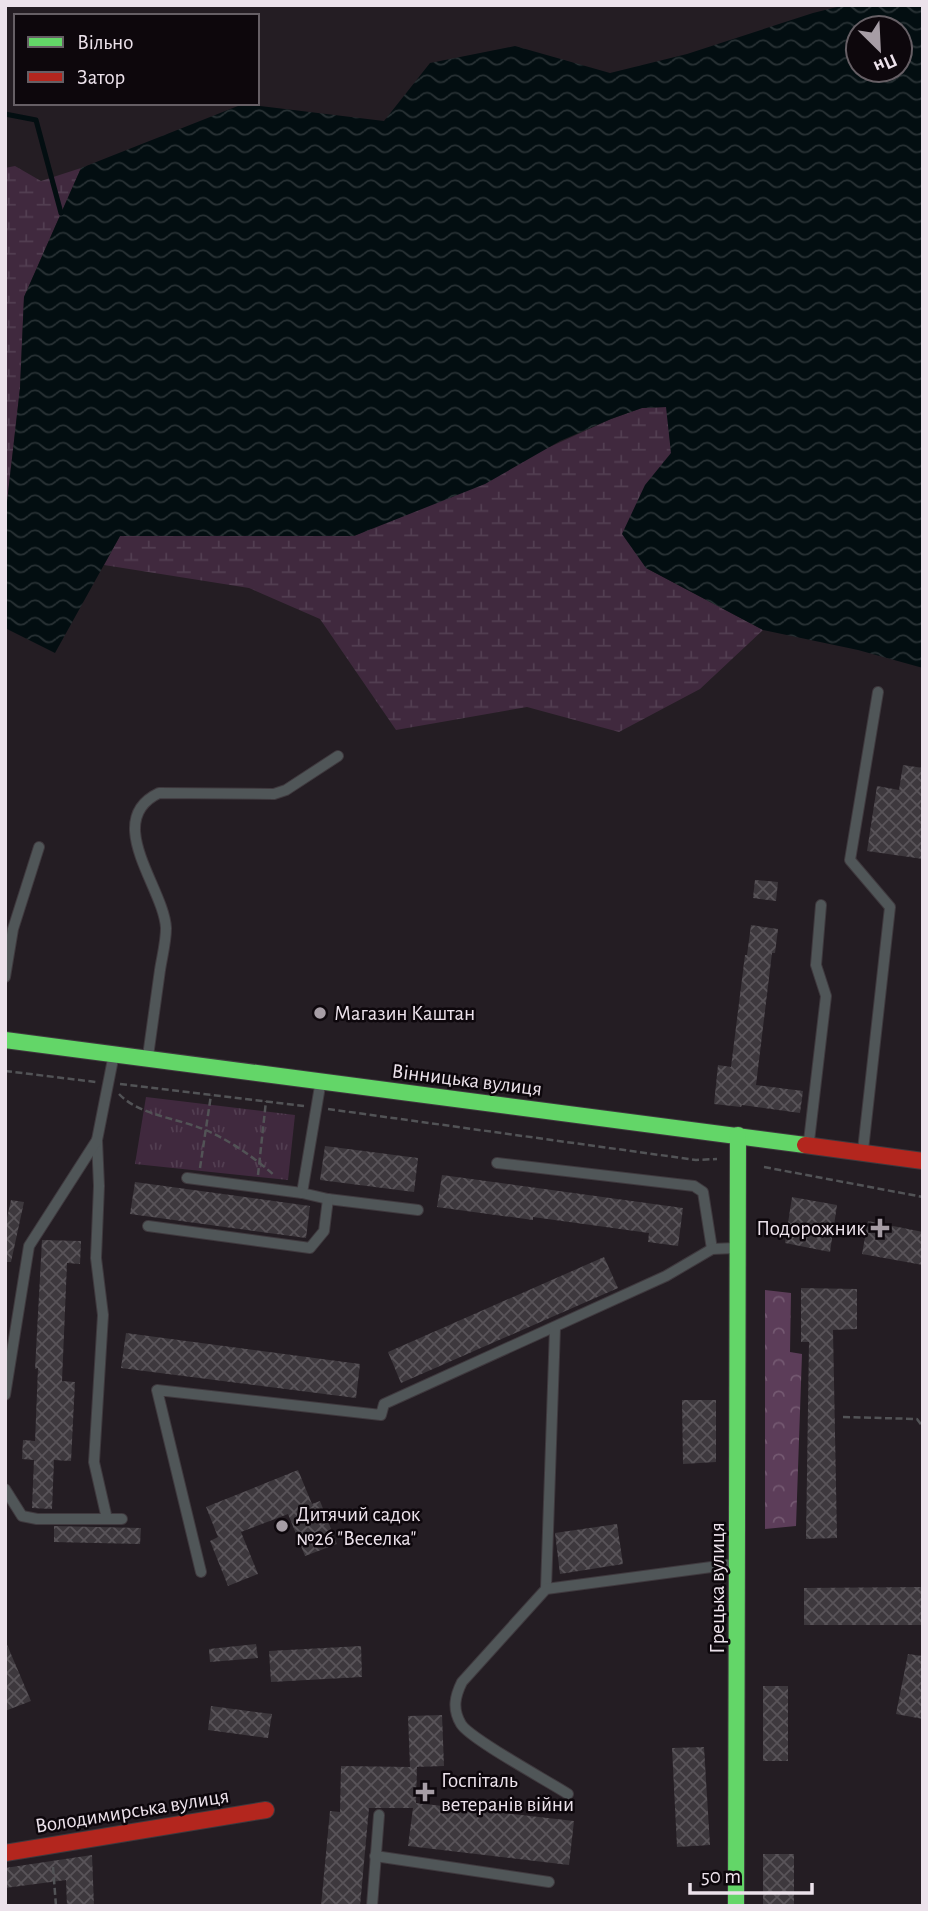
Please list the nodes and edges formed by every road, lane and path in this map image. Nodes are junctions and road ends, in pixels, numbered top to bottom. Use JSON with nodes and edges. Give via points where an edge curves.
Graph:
{"nodes":[{"id":1,"x":878,"y":692,"type":"dead end"},
{"id":2,"x":338,"y":756,"type":"dead end"},
{"id":3,"x":39,"y":847,"type":"dead end"},
{"id":4,"x":821,"y":905,"type":"dead end"},
{"id":5,"x":5,"y":977,"type":"edge"},
{"id":6,"x":5,"y":1040,"type":"edge"},
{"id":7,"x":114,"y":1055,"type":"junction"},
{"id":8,"x":147,"y":1060,"type":"junction"},
{"id":9,"x":5,"y":1071,"type":"edge"},
{"id":10,"x":320,"y":1082,"type":"junction"},
{"id":11,"x":110,"y":1083,"type":"junction"},
{"id":12,"x":211,"y":1095,"type":"junction"},
{"id":13,"x":266,"y":1101,"type":"junction"},
{"id":14,"x":317,"y":1107,"type":"junction"},
{"id":15,"x":206,"y":1130,"type":"junction"},
{"id":16,"x":738,"y":1135,"type":"junction"},
{"id":17,"x":97,"y":1140,"type":"junction"},
{"id":18,"x":808,"y":1145,"type":"junction"},
{"id":19,"x":863,"y":1152,"type":"junction"},
{"id":20,"x":720,"y":1159,"type":"dead end"},
{"id":21,"x":923,"y":1161,"type":"edge"},
{"id":22,"x":259,"y":1162,"type":"junction"},
{"id":23,"x":498,"y":1163,"type":"dead end"},
{"id":24,"x":764,"y":1167,"type":"dead end"},
{"id":25,"x":187,"y":1178,"type":"dead end"},
{"id":26,"x":199,"y":1179,"type":"junction"},
{"id":27,"x":257,"y":1187,"type":"junction"},
{"id":28,"x":298,"y":1192,"type":"junction"},
{"id":29,"x":923,"y":1197,"type":"edge"},
{"id":30,"x":328,"y":1199,"type":"junction"},
{"id":31,"x":418,"y":1210,"type":"dead end"},
{"id":32,"x":148,"y":1226,"type":"dead end"},
{"id":33,"x":739,"y":1248,"type":"junction"},
{"id":34,"x":712,"y":1249,"type":"junction"},
{"id":35,"x":555,"y":1328,"type":"junction"},
{"id":36,"x":6,"y":1376,"type":"edge"},
{"id":37,"x":5,"y":1395,"type":"edge"},
{"id":38,"x":843,"y":1417,"type":"dead end"},
{"id":39,"x":923,"y":1427,"type":"edge"},
{"id":40,"x":5,"y":1489,"type":"edge"},
{"id":41,"x":107,"y":1519,"type":"junction"},
{"id":42,"x":122,"y":1519,"type":"dead end"},
{"id":43,"x":738,"y":1564,"type":"junction"},
{"id":44,"x":201,"y":1572,"type":"dead end"},
{"id":45,"x":546,"y":1589,"type":"junction"},
{"id":46,"x":568,"y":1794,"type":"dead end"},
{"id":47,"x":266,"y":1810,"type":"dead end"},
{"id":48,"x":379,"y":1815,"type":"dead end"},
{"id":49,"x":51,"y":1846,"type":"junction"},
{"id":50,"x":5,"y":1853,"type":"edge"},
{"id":51,"x":375,"y":1856,"type":"junction"},
{"id":52,"x":549,"y":1882,"type":"dead end"},
{"id":53,"x":55,"y":1906,"type":"edge"},
{"id":54,"x":372,"y":1906,"type":"edge"},
{"id":55,"x":736,"y":1906,"type":"edge"}],
"edges":[{"from":1,"to":19,"type":"lane","via":[[850,860],[890,907]]},
{"from":2,"to":8,"type":"lane","via":[[274,793],[159,793],[144,802],[135,823],[141,859],[166,926]]},
{"from":3,"to":5,"type":"lane","via":[[13,929]]},
{"from":4,"to":18,"type":"lane","via":[[816,965],[826,996]]},
{"from":6,"to":7,"type":"street","name":"Вінницька вулиця"},
{"from":7,"to":8,"type":"street","name":"Вінницька вулиця"},
{"from":7,"to":11,"type":"lane"},
{"from":8,"to":10,"type":"street","name":"Вінницька вулиця"},
{"from":9,"to":11,"type":"path"},
{"from":10,"to":14,"type":"lane"},
{"from":10,"to":16,"type":"street","name":"Вінницька вулиця"},
{"from":11,"to":12,"type":"path"},
{"from":11,"to":15,"type":"path","via":[[129,1104]]},
{"from":11,"to":17,"type":"lane"},
{"from":12,"to":13,"type":"path"},
{"from":12,"to":15,"type":"path"},
{"from":13,"to":14,"type":"path"},
{"from":13,"to":22,"type":"path"},
{"from":14,"to":20,"type":"path","via":[[696,1160]]},
{"from":14,"to":28,"type":"lane"},
{"from":15,"to":22,"type":"path"},
{"from":15,"to":26,"type":"path"},
{"from":16,"to":18,"type":"street","name":"Вінницька вулиця"},
{"from":16,"to":33,"type":"street","name":"Грецька вулиця"},
{"from":17,"to":36,"type":"lane","via":[[29,1246]]},
{"from":17,"to":41,"type":"lane","via":[[96,1258],[103,1315],[93,1462]]},
{"from":18,"to":19,"type":"street","name":"Вінницька вулиця"},
{"from":19,"to":21,"type":"street","name":"Вінницька вулиця"},
{"from":22,"to":27,"type":"path"},
{"from":22,"to":28,"type":"path"},
{"from":23,"to":34,"type":"lane","via":[[694,1186],[703,1192]]},
{"from":24,"to":29,"type":"path"},
{"from":25,"to":26,"type":"lane"},
{"from":26,"to":27,"type":"lane"},
{"from":27,"to":28,"type":"lane"},
{"from":28,"to":30,"type":"lane"},
{"from":30,"to":31,"type":"lane"},
{"from":30,"to":32,"type":"lane","via":[[324,1231],[310,1248]]},
{"from":33,"to":34,"type":"lane"},
{"from":33,"to":43,"type":"street","name":"Грецька вулиця"},
{"from":34,"to":35,"type":"lane"},
{"from":35,"to":44,"type":"lane","via":[[384,1404],[382,1415],[157,1390]]},
{"from":35,"to":45,"type":"lane"},
{"from":36,"to":37,"type":"lane"},
{"from":38,"to":39,"type":"path","via":[[917,1419]]},
{"from":40,"to":41,"type":"lane","via":[[22,1516]]},
{"from":41,"to":42,"type":"lane"},
{"from":43,"to":45,"type":"lane"},
{"from":43,"to":55,"type":"street","name":"Грецька вулиця"},
{"from":45,"to":46,"type":"lane","via":[[462,1682],[455,1698],[456,1713],[467,1731]]},
{"from":47,"to":49,"type":"street","name":"Володимирська вулиця"},
{"from":48,"to":51,"type":"lane"},
{"from":49,"to":50,"type":"street","name":"Володимирська вулиця"},
{"from":49,"to":53,"type":"path"},
{"from":51,"to":52,"type":"lane"},
{"from":51,"to":54,"type":"lane"}]}
